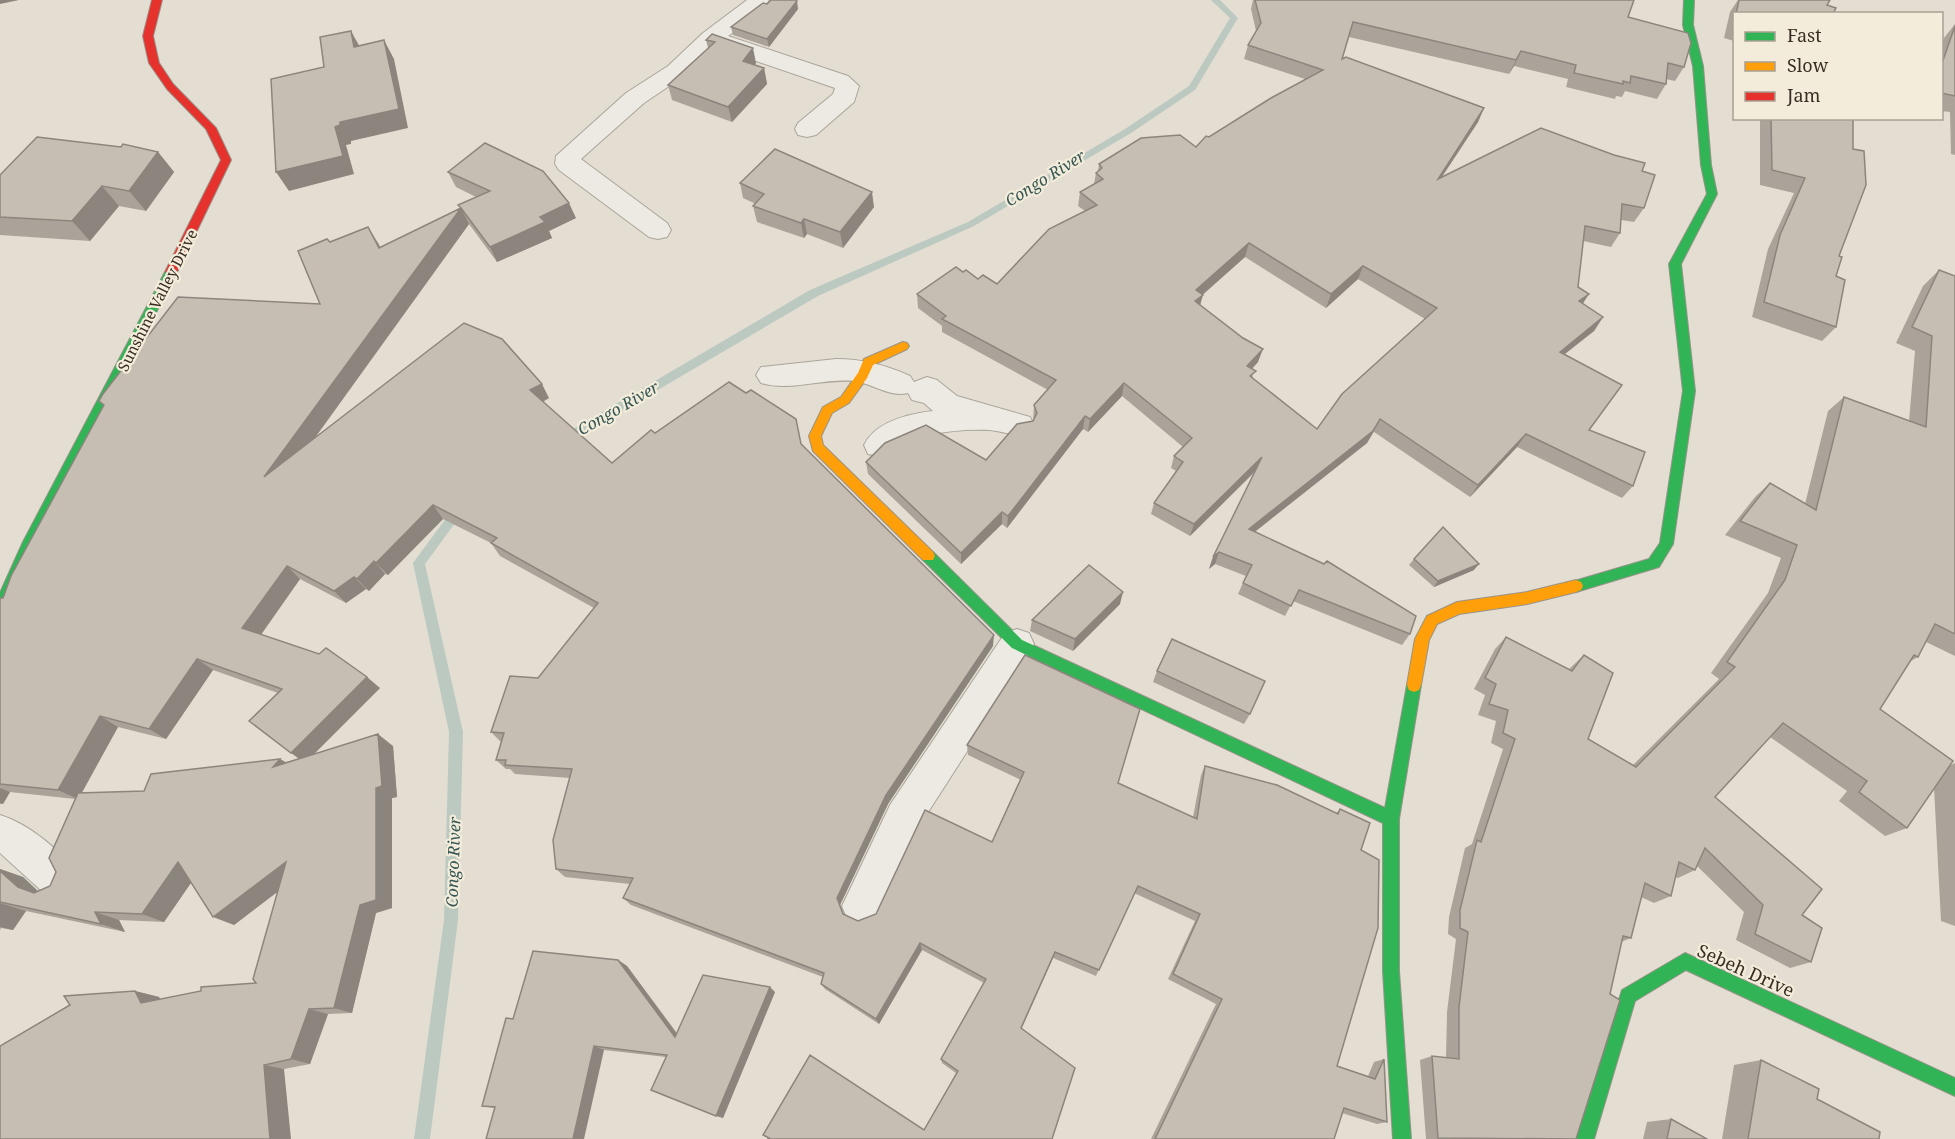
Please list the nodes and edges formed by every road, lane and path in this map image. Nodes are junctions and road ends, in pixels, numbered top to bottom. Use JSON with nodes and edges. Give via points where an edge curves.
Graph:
{"nodes":[{"id":1,"x":157,"y":0,"type":"edge"},
{"id":2,"x":758,"y":0,"type":"edge"},
{"id":3,"x":1689,"y":0,"type":"edge"},
{"id":4,"x":711,"y":38,"type":"junction"},
{"id":5,"x":807,"y":129,"type":"dead end"},
{"id":6,"x":658,"y":230,"type":"dead end"},
{"id":7,"x":903,"y":346,"type":"dead end"},
{"id":8,"x":771,"y":375,"type":"dead end"},
{"id":9,"x":987,"y":418,"type":"junction"},
{"id":10,"x":1019,"y":425,"type":"edge"},
{"id":11,"x":879,"y":445,"type":"edge"},
{"id":12,"x":0,"y":608,"type":"edge"},
{"id":13,"x":1017,"y":644,"type":"junction"},
{"id":14,"x":1391,"y":819,"type":"junction"},
{"id":15,"x":0,"y":834,"type":"edge"},
{"id":16,"x":58,"y":880,"type":"edge"},
{"id":17,"x":862,"y":906,"type":"dead end"},
{"id":18,"x":1955,"y":1087,"type":"edge"},
{"id":19,"x":1402,"y":1139,"type":"edge"},
{"id":20,"x":1586,"y":1139,"type":"edge"}],
"edges":[{"from":1,"to":12,"type":"street","name":"Sunshine Valley Drive","via":[[147,40],[158,72],[224,143],[226,160]]},
{"from":2,"to":4,"type":"street"},
{"from":3,"to":14,"type":"street","via":[[1688,25],[1698,66],[1712,194],[1675,264],[1689,391],[1666,544],[1654,563],[1622,574],[1527,598],[1457,608],[1432,620],[1422,639]]},
{"from":4,"to":5,"type":"street","via":[[847,86],[845,97]]},
{"from":4,"to":6,"type":"street","via":[[676,71],[635,99],[569,156],[568,164]]},
{"from":7,"to":13,"type":"street","via":[[867,362],[863,375],[845,400],[827,410],[814,436],[817,447]]},
{"from":8,"to":9,"type":"street","via":[[858,369],[911,388],[927,388],[946,404]]},
{"from":9,"to":10,"type":"street"},
{"from":9,"to":11,"type":"street","via":[[919,424]]},
{"from":13,"to":14,"type":"street"},
{"from":13,"to":17,"type":"street","via":[[903,818]]},
{"from":14,"to":19,"type":"street","via":[[1391,971]]},
{"from":15,"to":16,"type":"street","via":[[10,837]]},
{"from":18,"to":20,"type":"street","name":"Sebeh Drive","via":[[1685,961],[1628,996]]}]}
